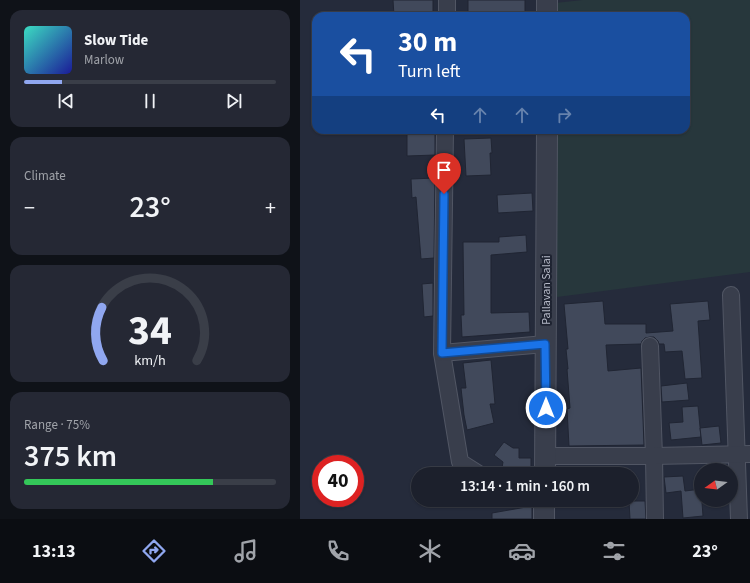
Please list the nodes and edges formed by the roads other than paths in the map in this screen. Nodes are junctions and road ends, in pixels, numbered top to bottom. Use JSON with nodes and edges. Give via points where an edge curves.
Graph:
{"nodes":[{"id":1,"x":447,"y":0,"type":"edge"},
{"id":2,"x":548,"y":0,"type":"edge"},
{"id":3,"x":447,"y":12,"type":"edge"},
{"id":4,"x":547,"y":12,"type":"edge"},
{"id":5,"x":445,"y":134,"type":"edge"},
{"id":6,"x":547,"y":134,"type":"edge"},
{"id":7,"x":731,"y":295,"type":"dead end"},
{"id":8,"x":545,"y":344,"type":"junction"},
{"id":9,"x":650,"y":346,"type":"dead end"},
{"id":10,"x":442,"y":353,"type":"junction"},
{"id":11,"x":744,"y":454,"type":"edge"},
{"id":12,"x":654,"y":456,"type":"junction"},
{"id":13,"x":545,"y":465,"type":"edge"},
{"id":14,"x":468,"y":467,"type":"edge"},
{"id":15,"x":544,"y":507,"type":"edge"},
{"id":16,"x":544,"y":519,"type":"edge"},
{"id":17,"x":655,"y":519,"type":"edge"},
{"id":18,"x":739,"y":519,"type":"edge"}],
"edges":[{"from":1,"to":3,"type":"street"},
{"from":2,"to":4,"type":"street"},
{"from":5,"to":10,"type":"street"},
{"from":6,"to":8,"type":"street","name":"Pallavan Salai"},
{"from":7,"to":11,"type":"street"},
{"from":8,"to":10,"type":"street"},
{"from":8,"to":13,"type":"street","name":"Pallavan Salai"},
{"from":9,"to":12,"type":"street"},
{"from":10,"to":14,"type":"street","via":[[460,462]]},
{"from":11,"to":12,"type":"street"},
{"from":11,"to":18,"type":"street"},
{"from":12,"to":13,"type":"street"},
{"from":12,"to":17,"type":"street"},
{"from":15,"to":16,"type":"street"}]}
